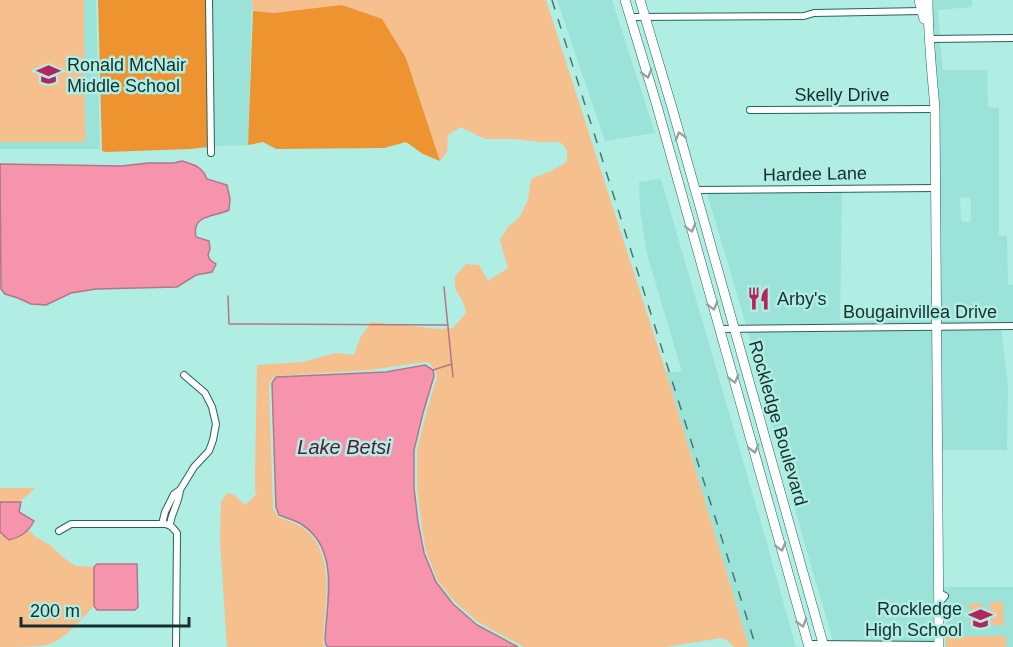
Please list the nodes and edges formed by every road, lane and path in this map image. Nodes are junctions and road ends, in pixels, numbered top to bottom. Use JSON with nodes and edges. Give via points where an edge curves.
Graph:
{"nodes":[{"id":1,"x":210,"y":0,"type":"edge"},
{"id":2,"x":625,"y":0,"type":"edge"},
{"id":3,"x":640,"y":0,"type":"edge"},
{"id":4,"x":919,"y":0,"type":"edge"},
{"id":5,"x":928,"y":0,"type":"edge"},
{"id":6,"x":923,"y":11,"type":"junction"},
{"id":7,"x":631,"y":17,"type":"junction"},
{"id":8,"x":645,"y":17,"type":"junction"},
{"id":9,"x":1013,"y":38,"type":"edge"},
{"id":10,"x":928,"y":39,"type":"junction"},
{"id":11,"x":935,"y":109,"type":"junction"},
{"id":12,"x":750,"y":110,"type":"dead end"},
{"id":13,"x":211,"y":153,"type":"dead end"},
{"id":14,"x":676,"y":172,"type":"junction"},
{"id":15,"x":936,"y":188,"type":"junction"},
{"id":16,"x":695,"y":190,"type":"junction"},
{"id":17,"x":1013,"y":326,"type":"edge"},
{"id":18,"x":936,"y":327,"type":"junction"},
{"id":19,"x":734,"y":328,"type":"junction"},
{"id":20,"x":720,"y":329,"type":"junction"},
{"id":21,"x":184,"y":375,"type":"dead end"},
{"id":22,"x":759,"y":471,"type":"junction"},
{"id":23,"x":779,"y":489,"type":"junction"},
{"id":24,"x":180,"y":490,"type":"junction"},
{"id":25,"x":771,"y":512,"type":"junction"},
{"id":26,"x":162,"y":524,"type":"junction"},
{"id":27,"x":170,"y":525,"type":"junction"},
{"id":28,"x":790,"y":528,"type":"junction"},
{"id":29,"x":60,"y":531,"type":"dead end"},
{"id":30,"x":809,"y":646,"type":"edge"},
{"id":31,"x":823,"y":646,"type":"edge"},
{"id":32,"x":939,"y":646,"type":"edge"},
{"id":33,"x":176,"y":647,"type":"edge"}],
"edges":[{"from":1,"to":13,"type":"street"},
{"from":2,"to":7,"type":"main road","name":"Rockledge Boulevard"},
{"from":3,"to":8,"type":"main road","name":"Rockledge Boulevard"},
{"from":4,"to":6,"type":"main road"},
{"from":5,"to":10,"type":"main road"},
{"from":6,"to":8,"type":"street"},
{"from":6,"to":10,"type":"main road"},
{"from":7,"to":8,"type":"street"},
{"from":7,"to":14,"type":"main road","name":"Rockledge Boulevard","one_way":true},
{"from":16,"to":8,"type":"main road","name":"Rockledge Boulevard","one_way":true},
{"from":9,"to":10,"type":"street"},
{"from":10,"to":11,"type":"main road"},
{"from":11,"to":12,"type":"street","name":"Skelly Drive"},
{"from":11,"to":15,"type":"main road"},
{"from":14,"to":16,"type":"main road"},
{"from":14,"to":20,"type":"main road","name":"Rockledge Boulevard","one_way":true},
{"from":15,"to":16,"type":"street","name":"Hardee Lane"},
{"from":15,"to":18,"type":"main road"},
{"from":16,"to":19,"type":"main road","name":"Rockledge Boulevard"},
{"from":17,"to":18,"type":"street","name":"Bougainvillea Drive"},
{"from":18,"to":19,"type":"street","name":"Bougainvillea Drive"},
{"from":18,"to":32,"type":"main road"},
{"from":19,"to":20,"type":"street","name":"Bougainvillea Drive"},
{"from":19,"to":23,"type":"main road","name":"Rockledge Boulevard"},
{"from":20,"to":22,"type":"main road","name":"Rockledge Boulevard","one_way":true},
{"from":21,"to":24,"type":"street","via":[[205,393],[216,424],[208,451]]},
{"from":22,"to":23,"type":"main road"},
{"from":22,"to":25,"type":"main road","name":"Rockledge Boulevard"},
{"from":23,"to":28,"type":"main road","name":"Rockledge Boulevard"},
{"from":24,"to":26,"type":"street","via":[[174,494]]},
{"from":24,"to":27,"type":"street"},
{"from":25,"to":28,"type":"main road"},
{"from":25,"to":30,"type":"main road","name":"Rockledge Boulevard","one_way":true},
{"from":26,"to":27,"type":"street"},
{"from":26,"to":29,"type":"street","via":[[71,524]]},
{"from":27,"to":33,"type":"street","via":[[177,533]]},
{"from":28,"to":31,"type":"main road","name":"Rockledge Boulevard"},
{"from":30,"to":31,"type":"street"},
{"from":31,"to":32,"type":"street"}]}
